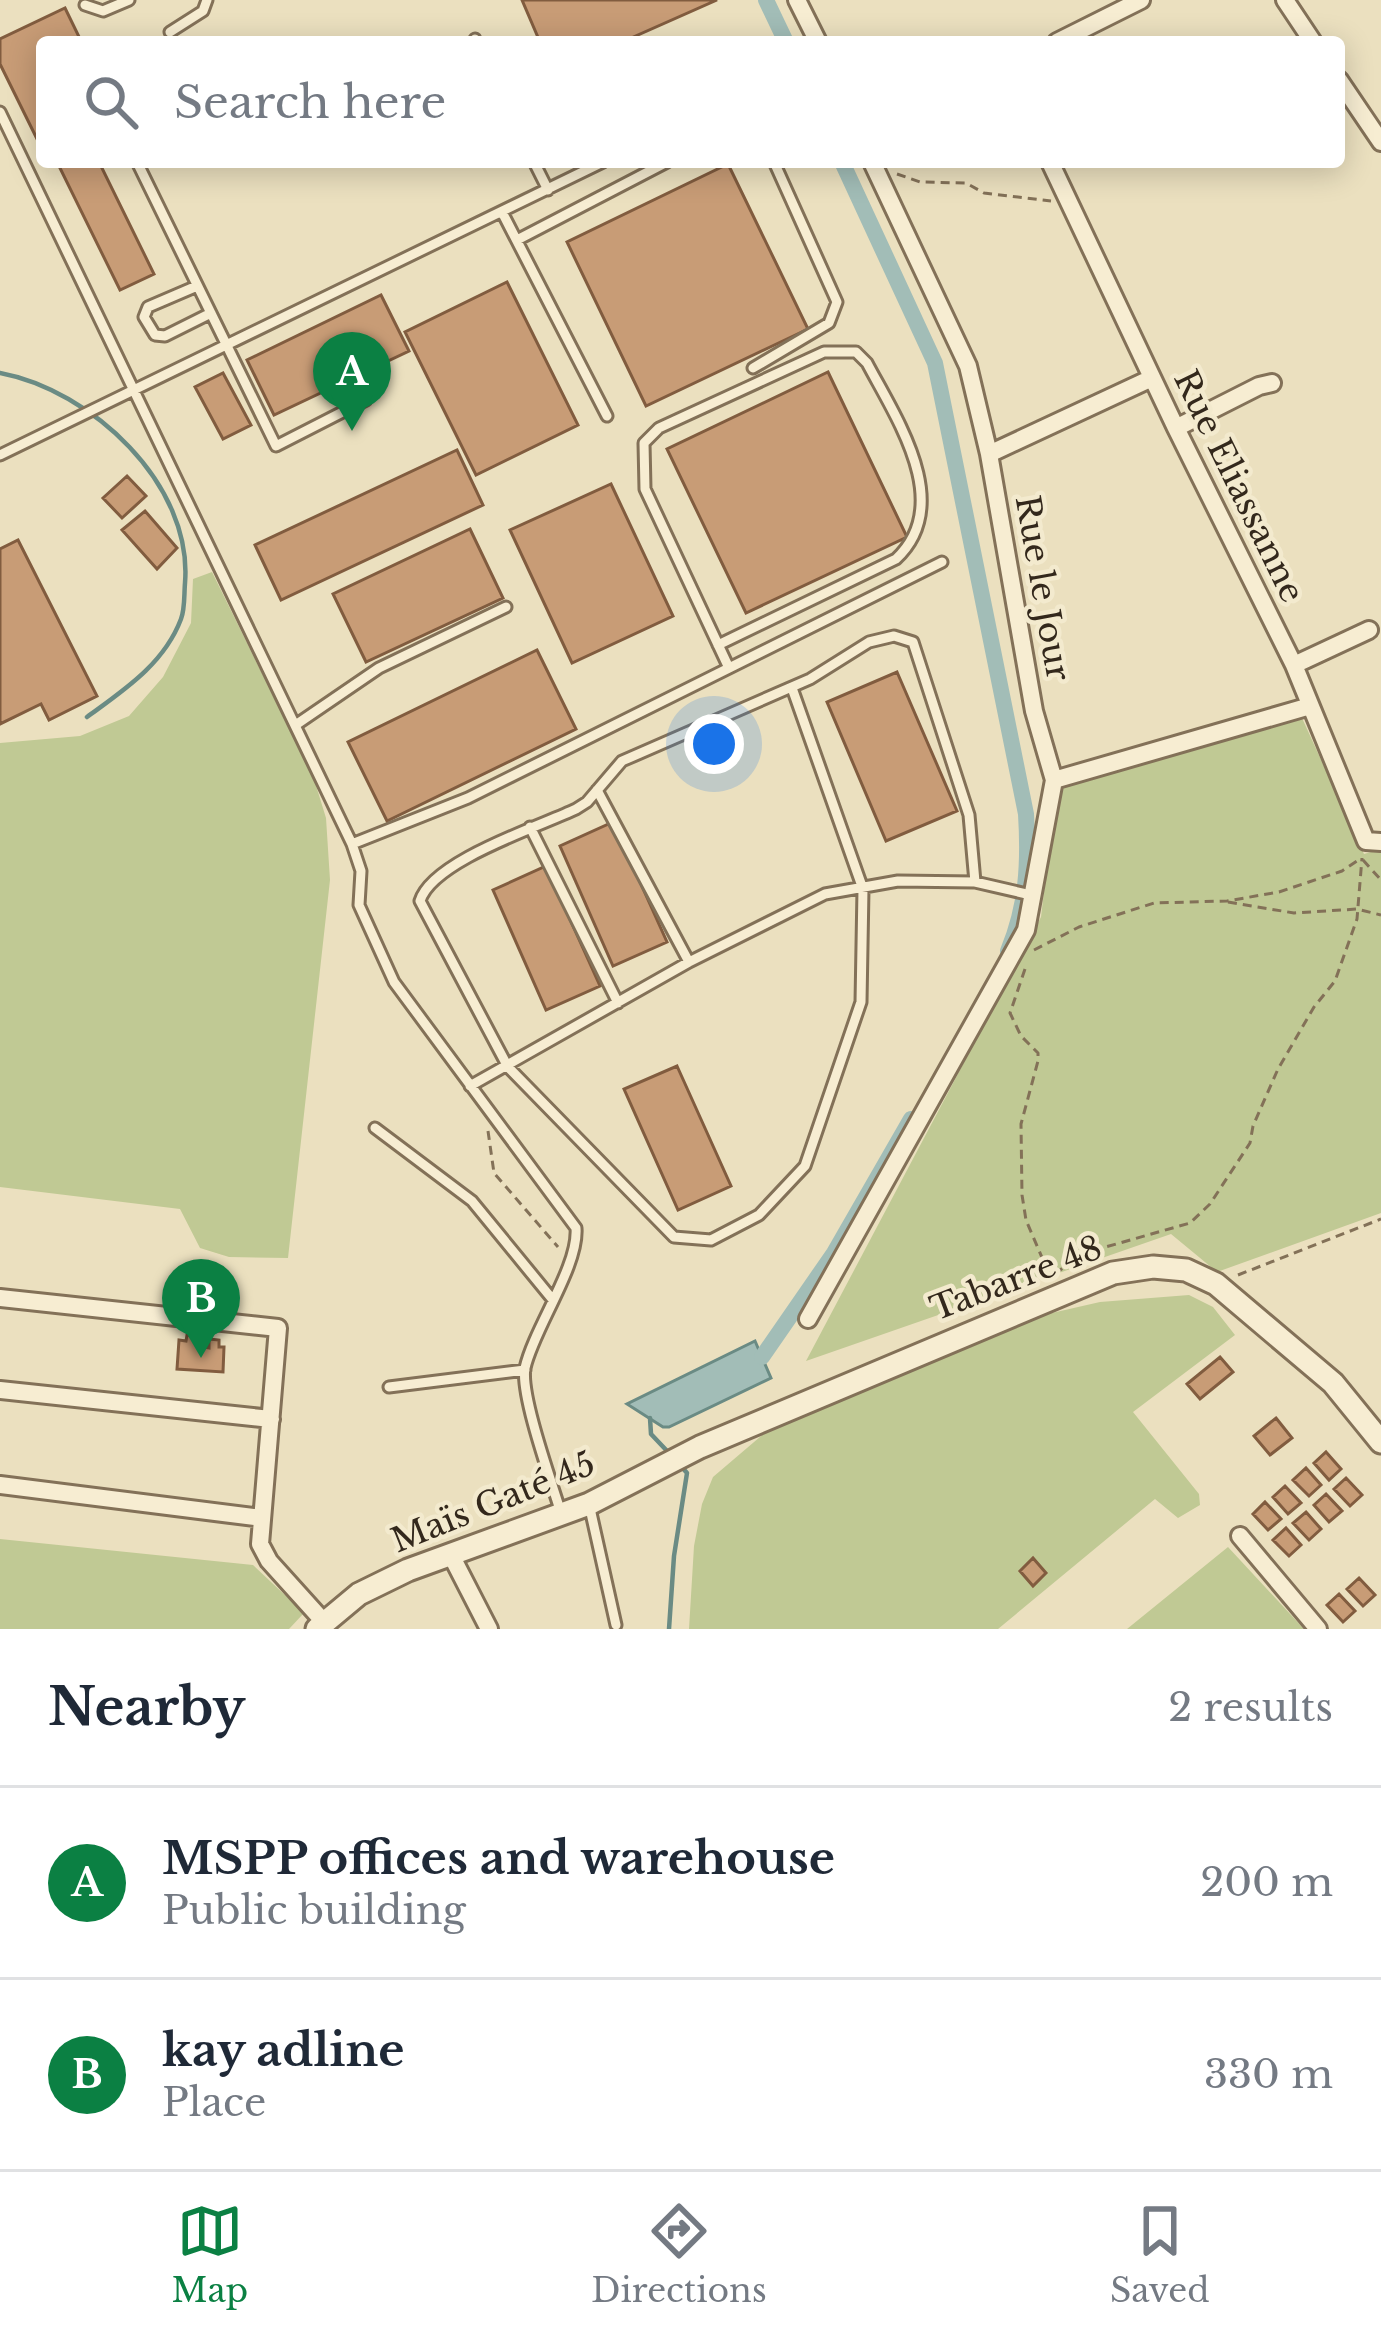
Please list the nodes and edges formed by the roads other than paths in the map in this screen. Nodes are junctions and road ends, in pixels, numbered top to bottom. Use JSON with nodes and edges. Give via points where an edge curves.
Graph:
{"nodes":[{"id":1,"x":129,"y":0,"type":"edge"},
{"id":2,"x":208,"y":0,"type":"edge"},
{"id":3,"x":797,"y":0,"type":"edge"},
{"id":4,"x":1142,"y":0,"type":"edge"},
{"id":5,"x":1285,"y":0,"type":"edge"},
{"id":6,"x":85,"y":4,"type":"dead end"},
{"id":7,"x":170,"y":32,"type":"dead end"},
{"id":8,"x":815,"y":36,"type":"edge"},
{"id":9,"x":1069,"y":36,"type":"edge"},
{"id":10,"x":1309,"y":36,"type":"edge"},
{"id":11,"x":1345,"y":89,"type":"edge"},
{"id":12,"x":0,"y":112,"type":"edge"},
{"id":13,"x":1381,"y":142,"type":"edge"},
{"id":14,"x":139,"y":168,"type":"edge"},
{"id":15,"x":537,"y":168,"type":"edge"},
{"id":16,"x":591,"y":168,"type":"edge"},
{"id":17,"x":655,"y":168,"type":"edge"},
{"id":18,"x":777,"y":168,"type":"edge"},
{"id":19,"x":875,"y":168,"type":"edge"},
{"id":20,"x":1053,"y":168,"type":"edge"},
{"id":21,"x":548,"y":190,"type":"junction"},
{"id":22,"x":502,"y":212,"type":"junction"},
{"id":23,"x":517,"y":240,"type":"junction"},
{"id":24,"x":197,"y":286,"type":"junction"},
{"id":25,"x":211,"y":313,"type":"junction"},
{"id":26,"x":228,"y":347,"type":"junction"},
{"id":27,"x":753,"y":368,"type":"dead end"},
{"id":28,"x":1152,"y":378,"type":"junction"},
{"id":29,"x":1272,"y":383,"type":"dead end"},
{"id":30,"x":136,"y":392,"type":"junction"},
{"id":31,"x":366,"y":400,"type":"dead end"},
{"id":32,"x":607,"y":416,"type":"dead end"},
{"id":33,"x":1176,"y":428,"type":"junction"},
{"id":34,"x":989,"y":454,"type":"junction"},
{"id":35,"x":0,"y":455,"type":"edge"},
{"id":36,"x":942,"y":562,"type":"dead end"},
{"id":37,"x":506,"y":607,"type":"dead end"},
{"id":38,"x":1369,"y":630,"type":"dead end"},
{"id":39,"x":718,"y":645,"type":"junction"},
{"id":40,"x":1294,"y":665,"type":"junction"},
{"id":41,"x":729,"y":668,"type":"junction"},
{"id":42,"x":792,"y":688,"type":"junction"},
{"id":43,"x":1310,"y":706,"type":"junction"},
{"id":44,"x":297,"y":724,"type":"junction"},
{"id":45,"x":1054,"y":780,"type":"junction"},
{"id":46,"x":597,"y":790,"type":"junction"},
{"id":47,"x":530,"y":826,"type":"junction"},
{"id":48,"x":352,"y":844,"type":"junction"},
{"id":49,"x":1370,"y":846,"type":"edge"},
{"id":50,"x":974,"y":882,"type":"junction"},
{"id":51,"x":863,"y":889,"type":"junction"},
{"id":52,"x":1033,"y":895,"type":"junction"},
{"id":53,"x":689,"y":962,"type":"junction"},
{"id":54,"x":618,"y":1003,"type":"junction"},
{"id":55,"x":508,"y":1066,"type":"junction"},
{"id":56,"x":470,"y":1087,"type":"junction"},
{"id":57,"x":375,"y":1129,"type":"dead end"},
{"id":58,"x":0,"y":1298,"type":"edge"},
{"id":59,"x":553,"y":1300,"type":"junction"},
{"id":60,"x":808,"y":1319,"type":"dead end"},
{"id":61,"x":525,"y":1370,"type":"junction"},
{"id":62,"x":389,"y":1387,"type":"dead end"},
{"id":63,"x":0,"y":1390,"type":"edge"},
{"id":64,"x":271,"y":1419,"type":"junction"},
{"id":65,"x":1381,"y":1442,"type":"edge"},
{"id":66,"x":700,"y":1447,"type":"joint"},
{"id":67,"x":0,"y":1485,"type":"edge"},
{"id":68,"x":589,"y":1504,"type":"junction"},
{"id":69,"x":561,"y":1513,"type":"junction"},
{"id":70,"x":262,"y":1518,"type":"junction"},
{"id":71,"x":1240,"y":1536,"type":"dead end"},
{"id":72,"x":452,"y":1555,"type":"junction"},
{"id":73,"x":616,"y":1625,"type":"dead end"},
{"id":74,"x":321,"y":1626,"type":"edge"},
{"id":75,"x":489,"y":1629,"type":"edge"},
{"id":76,"x":1318,"y":1629,"type":"edge"}],
"edges":[{"from":1,"to":6,"type":"lane","via":[[103,11]]},
{"from":2,"to":7,"type":"lane"},
{"from":3,"to":8,"type":"street"},
{"from":4,"to":9,"type":"street"},
{"from":5,"to":10,"type":"street"},
{"from":11,"to":13,"type":"street"},
{"from":12,"to":30,"type":"lane"},
{"from":14,"to":24,"type":"lane"},
{"from":15,"to":21,"type":"lane"},
{"from":16,"to":21,"type":"lane"},
{"from":17,"to":23,"type":"lane"},
{"from":18,"to":27,"type":"lane","via":[[837,302],[829,323]]},
{"from":19,"to":34,"type":"street","name":"Rue le Jour","via":[[961,344]]},
{"from":20,"to":28,"type":"street","name":"Rue Eliassanne"},
{"from":21,"to":22,"type":"lane"},
{"from":22,"to":23,"type":"lane"},
{"from":22,"to":26,"type":"lane"},
{"from":23,"to":32,"type":"lane"},
{"from":24,"to":25,"type":"lane"},
{"from":24,"to":25,"type":"lane","via":[[148,308],[149,330],[165,336]]},
{"from":25,"to":26,"type":"lane"},
{"from":26,"to":30,"type":"lane"},
{"from":26,"to":31,"type":"lane","via":[[276,446]]},
{"from":28,"to":33,"type":"street","name":"Rue Eliassanne"},
{"from":28,"to":34,"type":"street"},
{"from":29,"to":33,"type":"street"},
{"from":30,"to":35,"type":"lane"},
{"from":30,"to":44,"type":"lane"},
{"from":33,"to":40,"type":"street","name":"Rue Eliassanne"},
{"from":34,"to":45,"type":"street","name":"Rue le Jour","via":[[1034,711]]},
{"from":36,"to":41,"type":"lane"},
{"from":37,"to":44,"type":"lane","via":[[379,668]]},
{"from":38,"to":40,"type":"street"},
{"from":39,"to":39,"type":"lane","via":[[645,489],[644,443],[659,428],[824,352],[856,352],[915,457],[921,507],[910,547]]},
{"from":39,"to":41,"type":"lane"},
{"from":40,"to":43,"type":"street","name":"Rue Eliassanne"},
{"from":41,"to":48,"type":"lane","via":[[468,798]]},
{"from":42,"to":46,"type":"lane","via":[[622,761]]},
{"from":42,"to":50,"type":"lane","via":[[869,642],[913,642],[969,815]]},
{"from":42,"to":51,"type":"lane"},
{"from":43,"to":45,"type":"street"},
{"from":43,"to":49,"type":"street","name":"Rue Eliassanne"},
{"from":44,"to":48,"type":"lane"},
{"from":45,"to":52,"type":"street"},
{"from":46,"to":47,"type":"lane","via":[[576,809]]},
{"from":46,"to":53,"type":"lane"},
{"from":47,"to":54,"type":"lane"},
{"from":47,"to":55,"type":"lane","via":[[433,878],[420,901]]},
{"from":48,"to":56,"type":"lane","via":[[359,905],[394,982]]},
{"from":50,"to":51,"type":"lane"},
{"from":50,"to":52,"type":"lane"},
{"from":51,"to":53,"type":"lane","via":[[825,895]]},
{"from":51,"to":55,"type":"lane","via":[[861,1002],[805,1166],[759,1215],[711,1240],[674,1237]]},
{"from":52,"to":60,"type":"street","via":[[1026,930]]},
{"from":53,"to":54,"type":"lane"},
{"from":54,"to":55,"type":"lane"},
{"from":55,"to":56,"type":"lane"},
{"from":56,"to":59,"type":"lane","via":[[576,1228]]},
{"from":57,"to":59,"type":"lane","via":[[472,1201]]},
{"from":58,"to":64,"type":"street","via":[[278,1328]]},
{"from":59,"to":61,"type":"lane"},
{"from":61,"to":62,"type":"lane"},
{"from":61,"to":69,"type":"lane"},
{"from":63,"to":64,"type":"street"},
{"from":64,"to":70,"type":"street"},
{"from":65,"to":66,"type":"street","name":"Tabarre 48","via":[[1333,1384],[1216,1284],[1153,1267],[1113,1273]]},
{"from":66,"to":68,"type":"street","name":"Maïs Gaté 45"},
{"from":67,"to":70,"type":"street"},
{"from":68,"to":69,"type":"street","name":"Maïs Gaté 45"},
{"from":68,"to":73,"type":"lane"},
{"from":69,"to":72,"type":"street","name":"Maïs Gaté 45"},
{"from":70,"to":74,"type":"street","via":[[260,1544],[269,1561]]},
{"from":71,"to":76,"type":"street"},
{"from":72,"to":74,"type":"street","name":"Maïs Gaté 45","via":[[359,1594]]},
{"from":72,"to":75,"type":"street"}]}
